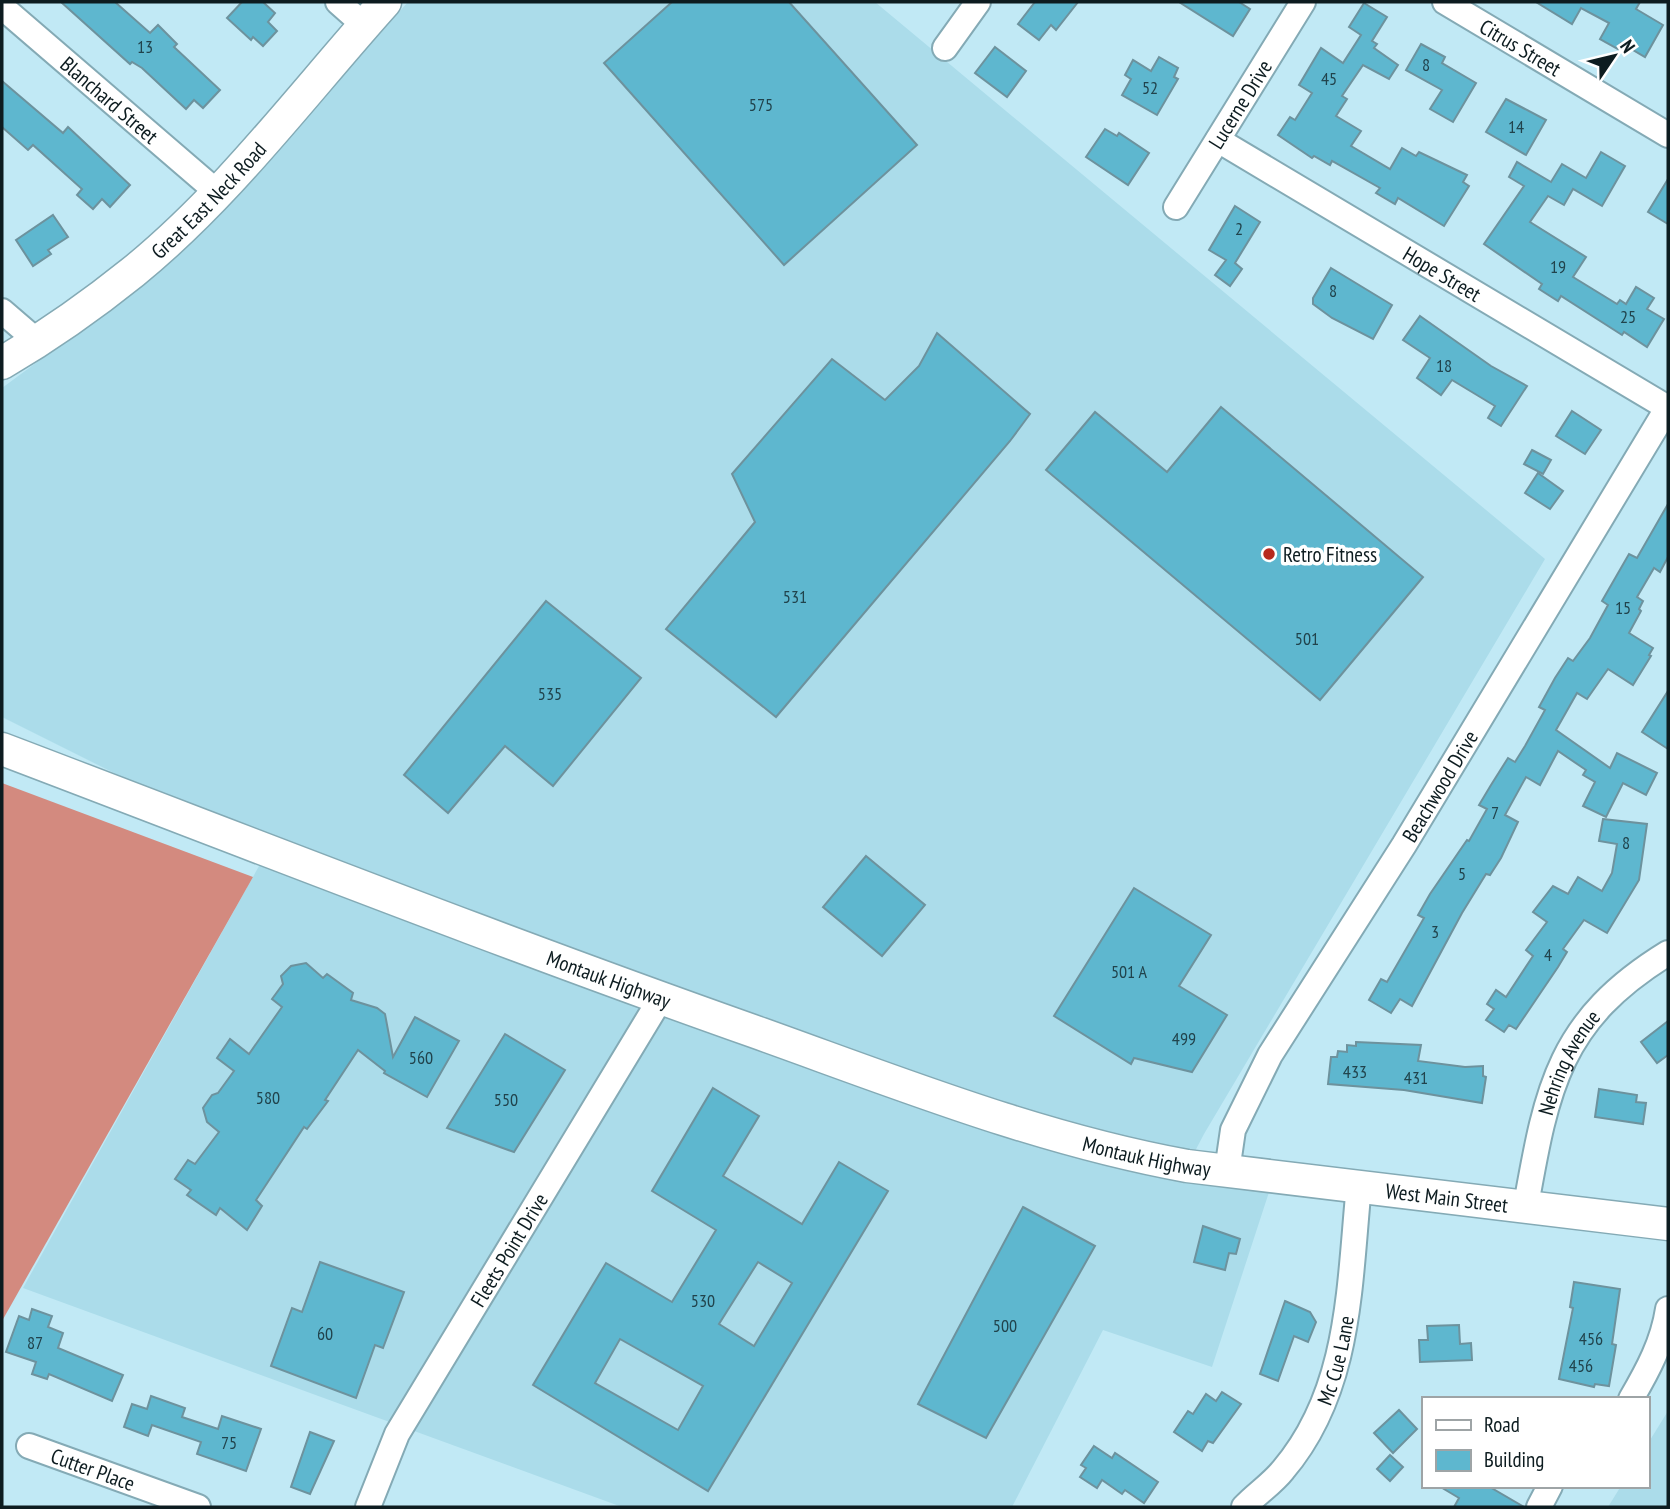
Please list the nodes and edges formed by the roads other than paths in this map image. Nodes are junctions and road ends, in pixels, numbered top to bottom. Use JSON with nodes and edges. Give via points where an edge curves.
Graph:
{"nodes":[{"id":1,"x":338,"y":2,"type":"edge"},
{"id":2,"x":385,"y":2,"type":"edge"},
{"id":3,"x":978,"y":2,"type":"edge"},
{"id":4,"x":1303,"y":2,"type":"edge"},
{"id":5,"x":1445,"y":2,"type":"edge"},
{"id":6,"x":2,"y":7,"type":"edge"},
{"id":7,"x":364,"y":25,"type":"junction"},
{"id":8,"x":945,"y":48,"type":"dead end"},
{"id":9,"x":1668,"y":135,"type":"edge"},
{"id":10,"x":1218,"y":140,"type":"junction"},
{"id":11,"x":217,"y":192,"type":"junction"},
{"id":12,"x":1176,"y":207,"type":"dead end"},
{"id":13,"x":2,"y":311,"type":"edge"},
{"id":14,"x":37,"y":342,"type":"junction"},
{"id":15,"x":2,"y":363,"type":"edge"},
{"id":16,"x":1668,"y":407,"type":"edge"},
{"id":17,"x":2,"y":749,"type":"edge"},
{"id":18,"x":1668,"y":953,"type":"edge"},
{"id":19,"x":661,"y":998,"type":"junction"},
{"id":20,"x":1227,"y":1171,"type":"junction"},
{"id":21,"x":1359,"y":1185,"type":"junction"},
{"id":22,"x":1526,"y":1205,"type":"junction"},
{"id":23,"x":1668,"y":1224,"type":"edge"},
{"id":24,"x":1668,"y":1309,"type":"edge"},
{"id":25,"x":1632,"y":1397,"type":"edge"},
{"id":26,"x":29,"y":1446,"type":"dead end"},
{"id":27,"x":1549,"y":1488,"type":"edge"},
{"id":28,"x":198,"y":1507,"type":"edge"},
{"id":29,"x":368,"y":1507,"type":"edge"},
{"id":30,"x":1244,"y":1507,"type":"edge"},
{"id":31,"x":1539,"y":1507,"type":"edge"}],
"edges":[{"from":1,"to":7,"type":"street"},
{"from":2,"to":7,"type":"main road","name":"Great East Neck Road"},
{"from":3,"to":8,"type":"street"},
{"from":4,"to":10,"type":"street","name":"Lucerne Drive"},
{"from":5,"to":9,"type":"street","name":"Citrus Street"},
{"from":6,"to":11,"type":"street","name":"Blanchard Street"},
{"from":7,"to":11,"type":"main road","name":"Great East Neck Road"},
{"from":10,"to":12,"type":"street","name":"Lucerne Drive"},
{"from":10,"to":16,"type":"street","name":"Hope Street"},
{"from":11,"to":14,"type":"main road","name":"Great East Neck Road","via":[[135,271]]},
{"from":13,"to":14,"type":"street"},
{"from":14,"to":15,"type":"main road","name":"Great East Neck Road"},
{"from":16,"to":20,"type":"street","name":"Beachwood Drive","via":[[1404,845],[1270,1055],[1233,1130]]},
{"from":17,"to":19,"type":"main road","name":"Montauk Highway"},
{"from":18,"to":22,"type":"street","name":"Nehring Avenue","via":[[1611,995],[1581,1027],[1560,1063],[1544,1107]]},
{"from":19,"to":20,"type":"main road","name":"Montauk Highway","via":[[1023,1127],[1141,1158]]},
{"from":19,"to":29,"type":"street","name":"Fleets Point Drive","via":[[397,1434]]},
{"from":20,"to":21,"type":"main road","name":"West Main Street"},
{"from":21,"to":22,"type":"main road","name":"West Main Street"},
{"from":21,"to":30,"type":"street","name":"Mc Cue Lane","via":[[1343,1344],[1328,1395],[1283,1471]]},
{"from":22,"to":23,"type":"main road","name":"West Main Street"},
{"from":24,"to":25,"type":"street","via":[[1650,1368]]},
{"from":26,"to":28,"type":"street","name":"Cutter Place"},
{"from":27,"to":31,"type":"street"}]}
